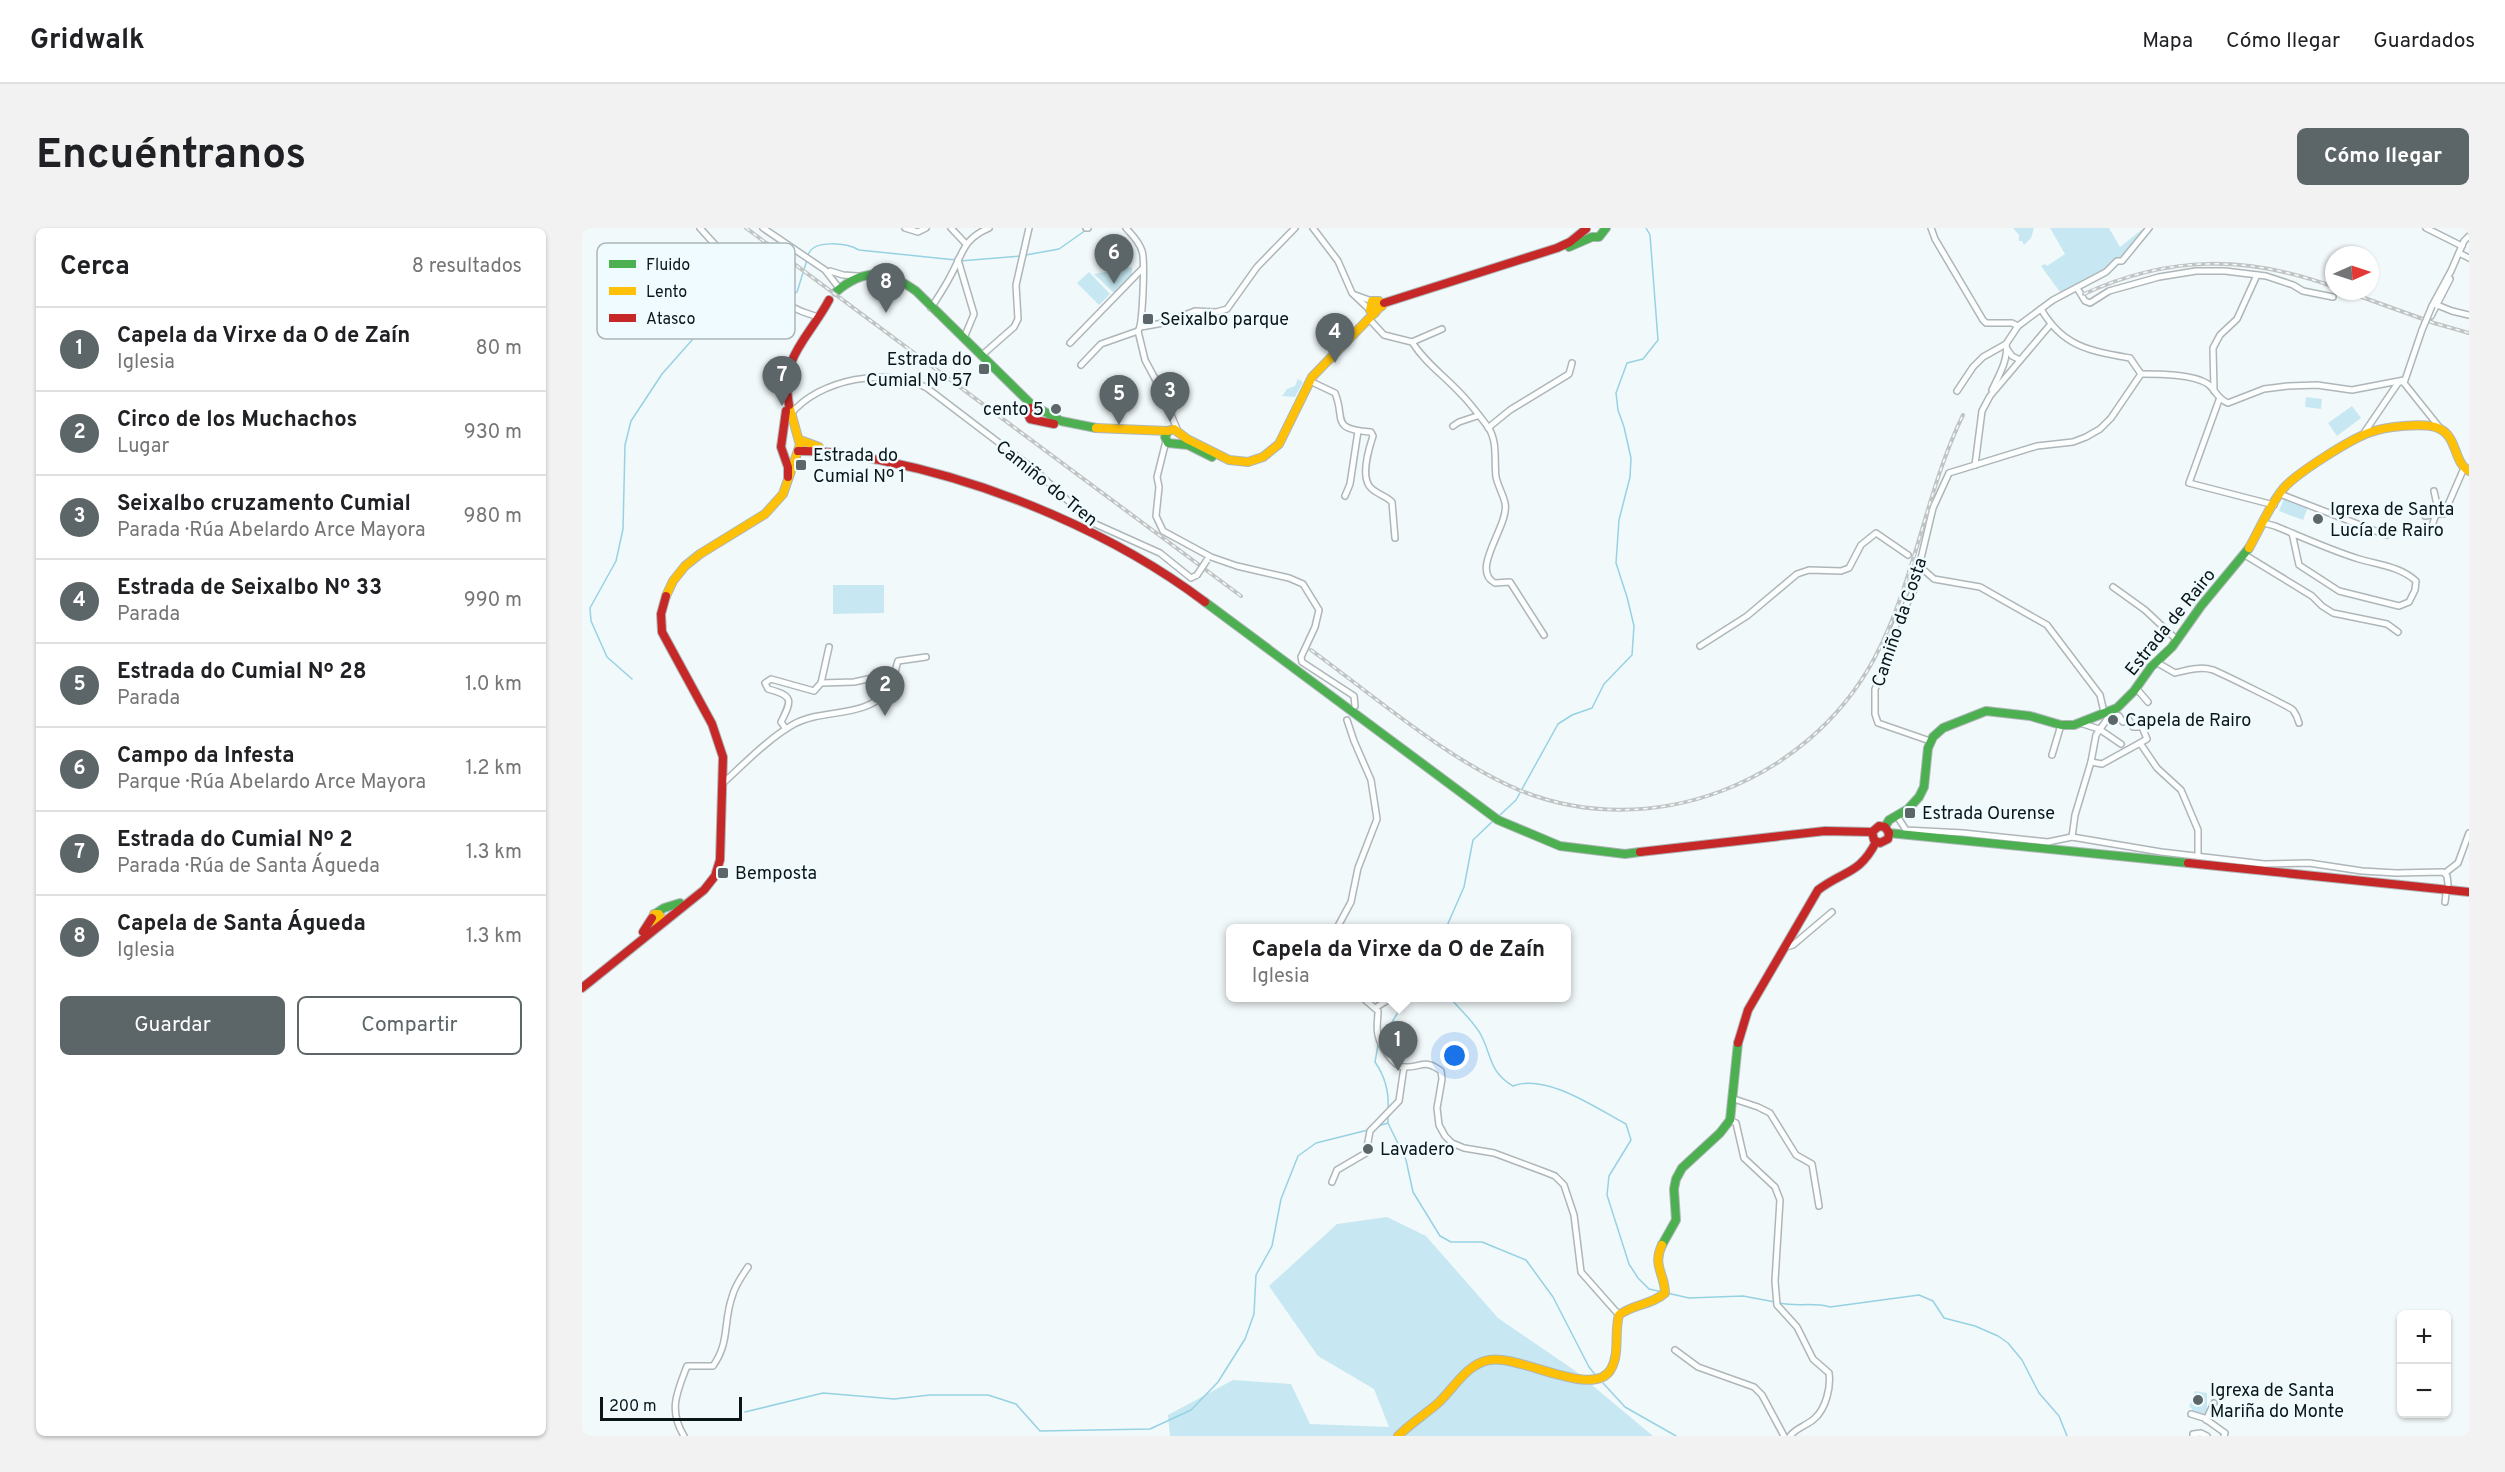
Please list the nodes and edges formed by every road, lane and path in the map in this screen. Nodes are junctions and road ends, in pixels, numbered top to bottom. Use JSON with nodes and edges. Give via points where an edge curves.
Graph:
{"nodes":[{"id":1,"x":700,"y":228,"type":"edge"},
{"id":2,"x":763,"y":228,"type":"edge"},
{"id":3,"x":905,"y":228,"type":"edge"},
{"id":4,"x":926,"y":228,"type":"edge"},
{"id":5,"x":951,"y":228,"type":"edge"},
{"id":6,"x":989,"y":228,"type":"edge"},
{"id":7,"x":1029,"y":228,"type":"edge"},
{"id":8,"x":1295,"y":228,"type":"edge"},
{"id":9,"x":1313,"y":228,"type":"edge"},
{"id":10,"x":1586,"y":228,"type":"edge"},
{"id":11,"x":1606,"y":228,"type":"edge"},
{"id":12,"x":1931,"y":228,"type":"edge"},
{"id":13,"x":2149,"y":228,"type":"edge"},
{"id":14,"x":2426,"y":228,"type":"edge"},
{"id":15,"x":1130,"y":229,"type":"edge"},
{"id":16,"x":2469,"y":236,"type":"edge"},
{"id":17,"x":1593,"y":237,"type":"junction"},
{"id":18,"x":714,"y":243,"type":"edge"},
{"id":19,"x":785,"y":243,"type":"edge"},
{"id":20,"x":966,"y":244,"type":"junction"},
{"id":21,"x":2462,"y":246,"type":"junction"},
{"id":22,"x":795,"y":250,"type":"edge"},
{"id":23,"x":2459,"y":254,"type":"junction"},
{"id":24,"x":2469,"y":258,"type":"edge"},
{"id":25,"x":958,"y":260,"type":"junction"},
{"id":26,"x":1142,"y":269,"type":"junction"},
{"id":27,"x":825,"y":270,"type":"junction"},
{"id":28,"x":2257,"y":275,"type":"junction"},
{"id":29,"x":854,"y":278,"type":"junction"},
{"id":30,"x":2077,"y":288,"type":"junction"},
{"id":31,"x":834,"y":294,"type":"junction"},
{"id":32,"x":1353,"y":294,"type":"junction"},
{"id":33,"x":913,"y":295,"type":"junction"},
{"id":34,"x":2325,"y":295,"type":"edge"},
{"id":35,"x":2435,"y":306,"type":"junction"},
{"id":36,"x":795,"y":308,"type":"edge"},
{"id":37,"x":932,"y":308,"type":"junction"},
{"id":38,"x":1377,"y":309,"type":"junction"},
{"id":39,"x":2041,"y":309,"type":"junction"},
{"id":40,"x":2469,"y":315,"type":"edge"},
{"id":41,"x":815,"y":316,"type":"junction"},
{"id":42,"x":2432,"y":316,"type":"dead end"},
{"id":43,"x":2050,"y":325,"type":"junction"},
{"id":44,"x":2018,"y":326,"type":"junction"},
{"id":45,"x":1139,"y":329,"type":"junction"},
{"id":46,"x":1442,"y":329,"type":"dead end"},
{"id":47,"x":960,"y":337,"type":"junction"},
{"id":48,"x":1412,"y":342,"type":"junction"},
{"id":49,"x":1070,"y":343,"type":"dead end"},
{"id":50,"x":2007,"y":347,"type":"junction"},
{"id":51,"x":981,"y":356,"type":"junction"},
{"id":52,"x":1329,"y":358,"type":"junction"},
{"id":53,"x":2020,"y":360,"type":"junction"},
{"id":54,"x":1572,"y":363,"type":"dead end"},
{"id":55,"x":1081,"y":365,"type":"dead end"},
{"id":56,"x":2141,"y":374,"type":"junction"},
{"id":57,"x":2404,"y":380,"type":"junction"},
{"id":58,"x":1315,"y":382,"type":"junction"},
{"id":59,"x":1017,"y":391,"type":"junction"},
{"id":60,"x":1958,"y":391,"type":"dead end"},
{"id":61,"x":2214,"y":391,"type":"junction"},
{"id":62,"x":1990,"y":396,"type":"junction"},
{"id":63,"x":2219,"y":400,"type":"junction"},
{"id":64,"x":1030,"y":408,"type":"junction"},
{"id":65,"x":791,"y":414,"type":"junction"},
{"id":66,"x":1037,"y":416,"type":"junction"},
{"id":67,"x":1477,"y":416,"type":"junction"},
{"id":68,"x":1074,"y":425,"type":"junction"},
{"id":69,"x":1453,"y":426,"type":"dead end"},
{"id":70,"x":1488,"y":428,"type":"junction"},
{"id":71,"x":2441,"y":429,"type":"junction"},
{"id":72,"x":1358,"y":431,"type":"junction"},
{"id":73,"x":785,"y":436,"type":"junction"},
{"id":74,"x":1172,"y":436,"type":"junction"},
{"id":75,"x":2360,"y":437,"type":"junction"},
{"id":76,"x":798,"y":438,"type":"junction"},
{"id":77,"x":826,"y":450,"type":"junction"},
{"id":78,"x":784,"y":452,"type":"junction"},
{"id":79,"x":797,"y":452,"type":"junction"},
{"id":80,"x":1975,"y":465,"type":"junction"},
{"id":81,"x":2467,"y":470,"type":"edge"},
{"id":82,"x":2434,"y":491,"type":"dead end"},
{"id":83,"x":784,"y":493,"type":"junction"},
{"id":84,"x":2280,"y":494,"type":"junction"},
{"id":85,"x":1345,"y":496,"type":"dead end"},
{"id":86,"x":2274,"y":505,"type":"junction"},
{"id":87,"x":2437,"y":514,"type":"junction"},
{"id":88,"x":2425,"y":516,"type":"dead end"},
{"id":89,"x":2264,"y":523,"type":"junction"},
{"id":90,"x":2432,"y":526,"type":"dead end"},
{"id":91,"x":2292,"y":533,"type":"junction"},
{"id":92,"x":2386,"y":535,"type":"dead end"},
{"id":93,"x":1395,"y":538,"type":"dead end"},
{"id":94,"x":1908,"y":555,"type":"dead end"},
{"id":95,"x":2245,"y":555,"type":"junction"},
{"id":96,"x":1209,"y":559,"type":"junction"},
{"id":97,"x":1918,"y":565,"type":"junction"},
{"id":98,"x":2113,"y":587,"type":"dead end"},
{"id":99,"x":2398,"y":632,"type":"dead end"},
{"id":100,"x":1544,"y":635,"type":"dead end"},
{"id":101,"x":2177,"y":640,"type":"junction"},
{"id":102,"x":1700,"y":646,"type":"dead end"},
{"id":103,"x":829,"y":647,"type":"dead end"},
{"id":104,"x":926,"y":657,"type":"dead end"},
{"id":105,"x":2156,"y":662,"type":"junction"},
{"id":106,"x":892,"y":679,"type":"junction"},
{"id":107,"x":821,"y":683,"type":"junction"},
{"id":108,"x":2136,"y":688,"type":"junction"},
{"id":109,"x":2148,"y":702,"type":"dead end"},
{"id":110,"x":701,"y":706,"type":"junction"},
{"id":111,"x":1355,"y":706,"type":"dead end"},
{"id":112,"x":2109,"y":712,"type":"junction"},
{"id":113,"x":1347,"y":720,"type":"dead end"},
{"id":114,"x":2078,"y":723,"type":"junction"},
{"id":115,"x":2299,"y":723,"type":"dead end"},
{"id":116,"x":2061,"y":725,"type":"junction"},
{"id":117,"x":786,"y":729,"type":"junction"},
{"id":118,"x":2098,"y":729,"type":"junction"},
{"id":119,"x":1930,"y":741,"type":"junction"},
{"id":120,"x":2140,"y":743,"type":"junction"},
{"id":121,"x":2121,"y":744,"type":"dead end"},
{"id":122,"x":2052,"y":756,"type":"dead end"},
{"id":123,"x":718,"y":761,"type":"junction"},
{"id":124,"x":2091,"y":762,"type":"junction"},
{"id":125,"x":723,"y":783,"type":"junction"},
{"id":126,"x":722,"y":798,"type":"junction"},
{"id":127,"x":1897,"y":816,"type":"junction"},
{"id":128,"x":717,"y":830,"type":"junction"},
{"id":129,"x":1887,"y":830,"type":"junction"},
{"id":130,"x":1872,"y":832,"type":"junction"},
{"id":131,"x":2469,"y":833,"type":"edge"},
{"id":132,"x":2072,"y":837,"type":"junction"},
{"id":133,"x":1876,"y":842,"type":"junction"},
{"id":134,"x":717,"y":852,"type":"junction"},
{"id":135,"x":2198,"y":856,"type":"junction"},
{"id":136,"x":2445,"y":873,"type":"junction"},
{"id":137,"x":715,"y":876,"type":"junction"},
{"id":138,"x":2448,"y":884,"type":"dead end"},
{"id":139,"x":2469,"y":892,"type":"edge"},
{"id":140,"x":2446,"y":894,"type":"dead end"},
{"id":141,"x":691,"y":895,"type":"junction"},
{"id":142,"x":2445,"y":902,"type":"dead end"},
{"id":143,"x":679,"y":906,"type":"junction"},
{"id":144,"x":1832,"y":912,"type":"dead end"},
{"id":145,"x":1339,"y":924,"type":"edge"},
{"id":146,"x":645,"y":934,"type":"junction"},
{"id":147,"x":1786,"y":947,"type":"junction"},
{"id":148,"x":622,"y":952,"type":"junction"},
{"id":149,"x":614,"y":963,"type":"junction"},
{"id":150,"x":600,"y":970,"type":"junction"},
{"id":151,"x":582,"y":986,"type":"edge"},
{"id":152,"x":1368,"y":1002,"type":"edge"},
{"id":153,"x":1385,"y":1002,"type":"edge"},
{"id":154,"x":1376,"y":1008,"type":"junction"},
{"id":155,"x":1404,"y":1067,"type":"junction"},
{"id":156,"x":1734,"y":1099,"type":"junction"},
{"id":157,"x":1730,"y":1120,"type":"junction"},
{"id":158,"x":1332,"y":1182,"type":"dead end"},
{"id":159,"x":1819,"y":1206,"type":"dead end"},
{"id":160,"x":748,"y":1267,"type":"dead end"},
{"id":161,"x":1619,"y":1315,"type":"junction"},
{"id":162,"x":1676,"y":1350,"type":"dead end"},
{"id":163,"x":2214,"y":1403,"type":"dead end"},
{"id":164,"x":2191,"y":1414,"type":"dead end"},
{"id":165,"x":2206,"y":1420,"type":"junction"},
{"id":166,"x":2224,"y":1435,"type":"edge"},
{"id":167,"x":684,"y":1436,"type":"edge"},
{"id":168,"x":1398,"y":1436,"type":"edge"},
{"id":169,"x":1784,"y":1436,"type":"edge"},
{"id":170,"x":1790,"y":1436,"type":"edge"},
{"id":171,"x":2193,"y":1436,"type":"edge"},
{"id":172,"x":2207,"y":1436,"type":"edge"}],
"edges":[{"from":1,"to":18,"type":"street"},
{"from":2,"to":19,"type":"street"},
{"from":3,"to":4,"type":"street","via":[[918,232]]},
{"from":5,"to":20,"type":"street"},
{"from":6,"to":20,"type":"street"},
{"from":7,"to":51,"type":"street","via":[[1016,285],[1018,319]]},
{"from":8,"to":45,"type":"street","via":[[1257,267],[1227,309],[1195,311]]},
{"from":9,"to":32,"type":"street","via":[[1338,261]]},
{"from":10,"to":17,"type":"street"},
{"from":10,"to":38,"type":"street","via":[[1557,248],[1400,295]]},
{"from":11,"to":17,"type":"street","via":[[1599,237]]},
{"from":12,"to":44,"type":"street","via":[[1983,320]]},
{"from":13,"to":30,"type":"street","via":[[2122,261]]},
{"from":14,"to":21,"type":"street"},
{"from":15,"to":26,"type":"street","via":[[1143,253]]},
{"from":16,"to":21,"type":"street"},
{"from":17,"to":38,"type":"street"},
{"from":20,"to":25,"type":"street"},
{"from":21,"to":23,"type":"street"},
{"from":22,"to":27,"type":"street"},
{"from":23,"to":24,"type":"street"},
{"from":23,"to":35,"type":"street"},
{"from":25,"to":37,"type":"street"},
{"from":25,"to":47,"type":"street","via":[[974,314]]},
{"from":26,"to":45,"type":"street"},
{"from":26,"to":49,"type":"street"},
{"from":27,"to":29,"type":"street"},
{"from":27,"to":31,"type":"street"},
{"from":28,"to":30,"type":"street","via":[[2196,271],[2159,277],[2109,291],[2090,303]]},
{"from":28,"to":34,"type":"street"},
{"from":28,"to":61,"type":"street","via":[[2237,319],[2213,348]]},
{"from":29,"to":31,"type":"street"},
{"from":29,"to":33,"type":"street","via":[[888,279]]},
{"from":29,"to":37,"type":"street","via":[[873,274],[892,277],[909,286]]},
{"from":30,"to":39,"type":"street"},
{"from":31,"to":41,"type":"street"},
{"from":31,"to":65,"type":"street","via":[[790,365],[787,387]]},
{"from":32,"to":38,"type":"street"},
{"from":32,"to":38,"type":"street"},
{"from":33,"to":37,"type":"street"},
{"from":33,"to":47,"type":"street"},
{"from":35,"to":40,"type":"street"},
{"from":35,"to":42,"type":"street"},
{"from":35,"to":57,"type":"street","bridge":true},
{"from":36,"to":41,"type":"street"},
{"from":37,"to":47,"type":"street"},
{"from":38,"to":48,"type":"street","via":[[1384,335]]},
{"from":38,"to":52,"type":"street"},
{"from":38,"to":58,"type":"street"},
{"from":39,"to":43,"type":"street"},
{"from":39,"to":44,"type":"street"},
{"from":41,"to":73,"type":"street","via":[[785,369]]},
{"from":43,"to":53,"type":"street"},
{"from":43,"to":56,"type":"street","via":[[2076,346],[2130,358]]},
{"from":44,"to":50,"type":"street"},
{"from":45,"to":55,"type":"street","via":[[1101,344]]},
{"from":45,"to":74,"type":"street","via":[[1145,360],[1160,388]]},
{"from":46,"to":48,"type":"street"},
{"from":47,"to":51,"type":"street"},
{"from":47,"to":64,"type":"street"},
{"from":48,"to":67,"type":"street","via":[[1422,358],[1463,395]]},
{"from":50,"to":53,"type":"street"},
{"from":50,"to":60,"type":"street","via":[[1983,357]]},
{"from":50,"to":62,"type":"street"},
{"from":51,"to":59,"type":"street"},
{"from":52,"to":58,"type":"street"},
{"from":52,"to":74,"type":"street","via":[[1308,384],[1279,444],[1263,457],[1248,462],[1228,460]]},
{"from":53,"to":62,"type":"street"},
{"from":54,"to":70,"type":"street","via":[[1569,374]]},
{"from":56,"to":61,"type":"street","via":[[2202,381]]},
{"from":56,"to":80,"type":"street","via":[[2111,418],[2086,437],[2037,446]]},
{"from":57,"to":63,"type":"street","via":[[2352,390],[2288,386],[2264,389],[2228,403]]},
{"from":57,"to":71,"type":"street"},
{"from":57,"to":75,"type":"street"},
{"from":58,"to":72,"type":"street","via":[[1335,393],[1341,422]]},
{"from":58,"to":74,"type":"street","via":[[1282,446],[1265,460],[1251,465],[1230,464]]},
{"from":59,"to":64,"type":"street"},
{"from":59,"to":68,"type":"street","via":[[1038,410]]},
{"from":61,"to":63,"type":"street"},
{"from":62,"to":80,"type":"street","via":[[1982,411]]},
{"from":63,"to":86,"type":"street","via":[[2189,483]]},
{"from":64,"to":66,"type":"street"},
{"from":65,"to":73,"type":"street"},
{"from":65,"to":76,"type":"street"},
{"from":65,"to":96,"type":"street","name":"Camiño do Tren","bridge":true,"via":[[807,399],[853,382],[889,378],[915,381],[1036,471],[1091,522],[1160,553],[1191,578]]},
{"from":66,"to":68,"type":"street"},
{"from":66,"to":74,"type":"street","via":[[1083,431]]},
{"from":67,"to":69,"type":"street"},
{"from":67,"to":70,"type":"street"},
{"from":68,"to":74,"type":"street"},
{"from":70,"to":100,"type":"street","via":[[1506,514],[1485,566],[1487,575],[1495,583],[1510,582]]},
{"from":71,"to":75,"type":"street","name":"Estrada de Rairo","via":[[2383,428]]},
{"from":71,"to":81,"type":"street","via":[[2452,440]]},
{"from":72,"to":85,"type":"street"},
{"from":72,"to":93,"type":"street","via":[[1371,432],[1373,436],[1367,480],[1369,487],[1392,502]]},
{"from":73,"to":76,"type":"street"},
{"from":73,"to":78,"type":"street","via":[[781,446]]},
{"from":74,"to":96,"type":"street","via":[[1158,470],[1156,516],[1163,531]]},
{"from":75,"to":84,"type":"street","name":"Estrada de Rairo","via":[[2297,474]]},
{"from":76,"to":77,"type":"street"},
{"from":76,"to":79,"type":"street"},
{"from":77,"to":79,"type":"street"},
{"from":77,"to":130,"type":"street","via":[[967,483],[1037,509],[1108,542],[1200,598],[1498,820],[1560,846],[1625,854],[1825,831]]},
{"from":78,"to":79,"type":"street"},
{"from":78,"to":83,"type":"street","via":[[789,469]]},
{"from":79,"to":83,"type":"street"},
{"from":80,"to":97,"type":"street","name":"Camiño da Costa","via":[[1949,474],[1933,508]]},
{"from":81,"to":87,"type":"street","via":[[2444,514]]},
{"from":82,"to":87,"type":"street"},
{"from":83,"to":110,"type":"street","via":[[765,514],[692,559],[666,594],[660,616],[662,631]]},
{"from":84,"to":86,"type":"street","name":"Estrada de Rairo"},
{"from":84,"to":92,"type":"street"},
{"from":86,"to":89,"type":"street","name":"Estrada de Rairo"},
{"from":87,"to":88,"type":"street"},
{"from":87,"to":90,"type":"street"},
{"from":89,"to":91,"type":"street"},
{"from":89,"to":95,"type":"street","name":"Estrada de Rairo"},
{"from":91,"to":91,"type":"street","via":[[2409,575],[2416,581],[2409,602],[2400,606],[2339,591],[2299,565]]},
{"from":94,"to":102,"type":"street","via":[[1876,533],[1861,545],[1849,568],[1841,572],[1809,570],[1797,574],[1747,616]]},
{"from":95,"to":99,"type":"street","via":[[2334,613],[2387,624]]},
{"from":95,"to":101,"type":"street","name":"Estrada de Rairo","via":[[2200,606]]},
{"from":96,"to":111,"type":"street","via":[[1303,584],[1319,610],[1302,662],[1354,696]]},
{"from":97,"to":112,"type":"street","via":[[1934,579],[1980,587],[2047,625],[2100,694]]},
{"from":97,"to":119,"type":"street","name":"Camiño da Costa","via":[[1907,607],[1895,627],[1884,671],[1875,689],[1875,714],[1878,723]]},
{"from":98,"to":101,"type":"street"},
{"from":101,"to":105,"type":"street","name":"Estrada de Rairo"},
{"from":103,"to":107,"type":"street"},
{"from":104,"to":106,"type":"street","via":[[898,661]]},
{"from":105,"to":108,"type":"street","name":"Estrada de Rairo"},
{"from":105,"to":115,"type":"street","via":[[2175,673],[2212,670],[2242,682],[2292,708]]},
{"from":106,"to":107,"type":"street","via":[[882,676]]},
{"from":106,"to":117,"type":"street","via":[[889,690],[872,703],[849,713],[807,719]]},
{"from":107,"to":117,"type":"street","via":[[814,691],[771,679],[765,682],[768,689],[784,693],[789,699],[781,722]]},
{"from":108,"to":109,"type":"street"},
{"from":108,"to":112,"type":"street","name":"Estrada de Rairo"},
{"from":110,"to":123,"type":"street"},
{"from":110,"to":125,"type":"street","via":[[720,744]]},
{"from":112,"to":114,"type":"street","name":"Estrada de Rairo"},
{"from":112,"to":118,"type":"street"},
{"from":112,"to":120,"type":"street","via":[[2123,722],[2129,720],[2133,727],[2142,727],[2147,739]]},
{"from":113,"to":145,"type":"street","via":[[1371,780],[1377,819],[1358,868],[1351,902]]},
{"from":114,"to":116,"type":"street","name":"Estrada de Rairo"},
{"from":114,"to":118,"type":"street"},
{"from":116,"to":119,"type":"street","name":"Estrada de Rairo","via":[[2030,716],[1986,711],[1942,728]]},
{"from":116,"to":122,"type":"street"},
{"from":117,"to":125,"type":"street"},
{"from":118,"to":121,"type":"street"},
{"from":118,"to":124,"type":"street"},
{"from":119,"to":127,"type":"street","via":[[1921,794]]},
{"from":120,"to":124,"type":"street","via":[[2102,764]]},
{"from":120,"to":135,"type":"street","via":[[2157,768],[2181,790],[2198,830]]},
{"from":123,"to":125,"type":"street"},
{"from":123,"to":128,"type":"street"},
{"from":124,"to":132,"type":"street"},
{"from":125,"to":126,"type":"street"},
{"from":126,"to":128,"type":"street"},
{"from":126,"to":137,"type":"street","via":[[720,860]]},
{"from":127,"to":129,"type":"street","via":[[1889,820]]},
{"from":127,"to":132,"type":"street","via":[[1906,830],[2048,842]]},
{"from":128,"to":134,"type":"street"},
{"from":129,"to":130,"type":"street","via":[[1879,826]]},
{"from":129,"to":133,"type":"street","via":[[1886,841]]},
{"from":129,"to":139,"type":"street"},
{"from":130,"to":133,"type":"street"},
{"from":131,"to":136,"type":"street","via":[[2458,863]]},
{"from":132,"to":135,"type":"street"},
{"from":133,"to":147,"type":"street","via":[[1865,864],[1818,890]]},
{"from":134,"to":137,"type":"street"},
{"from":134,"to":141,"type":"street","via":[[711,874]]},
{"from":135,"to":136,"type":"street","via":[[2264,864],[2309,863],[2362,872]]},
{"from":136,"to":138,"type":"street"},
{"from":137,"to":141,"type":"street"},
{"from":137,"to":143,"type":"street","via":[[706,888]]},
{"from":140,"to":142,"type":"street"},
{"from":141,"to":143,"type":"street"},
{"from":143,"to":146,"type":"street"},
{"from":143,"to":146,"type":"street","via":[[657,919]]},
{"from":144,"to":147,"type":"street"},
{"from":146,"to":148,"type":"street"},
{"from":146,"to":149,"type":"street"},
{"from":147,"to":156,"type":"street","via":[[1740,1029]]},
{"from":148,"to":149,"type":"street"},
{"from":148,"to":150,"type":"street"},
{"from":149,"to":150,"type":"street"},
{"from":149,"to":151,"type":"street"},
{"from":150,"to":151,"type":"street"},
{"from":152,"to":154,"type":"street"},
{"from":153,"to":154,"type":"street"},
{"from":154,"to":155,"type":"street","via":[[1380,1044],[1396,1064]]},
{"from":155,"to":158,"type":"street","via":[[1399,1101],[1370,1131],[1366,1153],[1337,1170]]},
{"from":155,"to":161,"type":"street","via":[[1424,1063],[1441,1071],[1439,1125],[1452,1143],[1507,1156],[1555,1176],[1564,1185],[1574,1215],[1581,1272]]},
{"from":156,"to":157,"type":"street"},
{"from":156,"to":159,"type":"street","via":[[1770,1113],[1796,1155],[1812,1164]]},
{"from":157,"to":161,"type":"street","via":[[1682,1168],[1676,1179],[1676,1220],[1660,1249],[1657,1264],[1665,1293]]},
{"from":157,"to":170,"type":"street","via":[[1736,1123],[1743,1158],[1775,1188],[1780,1200],[1777,1305],[1797,1327],[1813,1359],[1828,1373],[1830,1388],[1820,1412]]},
{"from":160,"to":167,"type":"street","via":[[731,1299],[727,1338],[720,1356],[713,1366],[687,1366],[674,1415]]},
{"from":161,"to":168,"type":"street","via":[[1615,1359],[1606,1377],[1581,1381],[1512,1359],[1486,1361],[1466,1372],[1440,1401]]},
{"from":162,"to":169,"type":"street","via":[[1698,1367],[1754,1387]]},
{"from":163,"to":165,"type":"street"},
{"from":164,"to":165,"type":"street"},
{"from":165,"to":166,"type":"street"},
{"from":171,"to":172,"type":"street","via":[[2201,1432]]}]}
